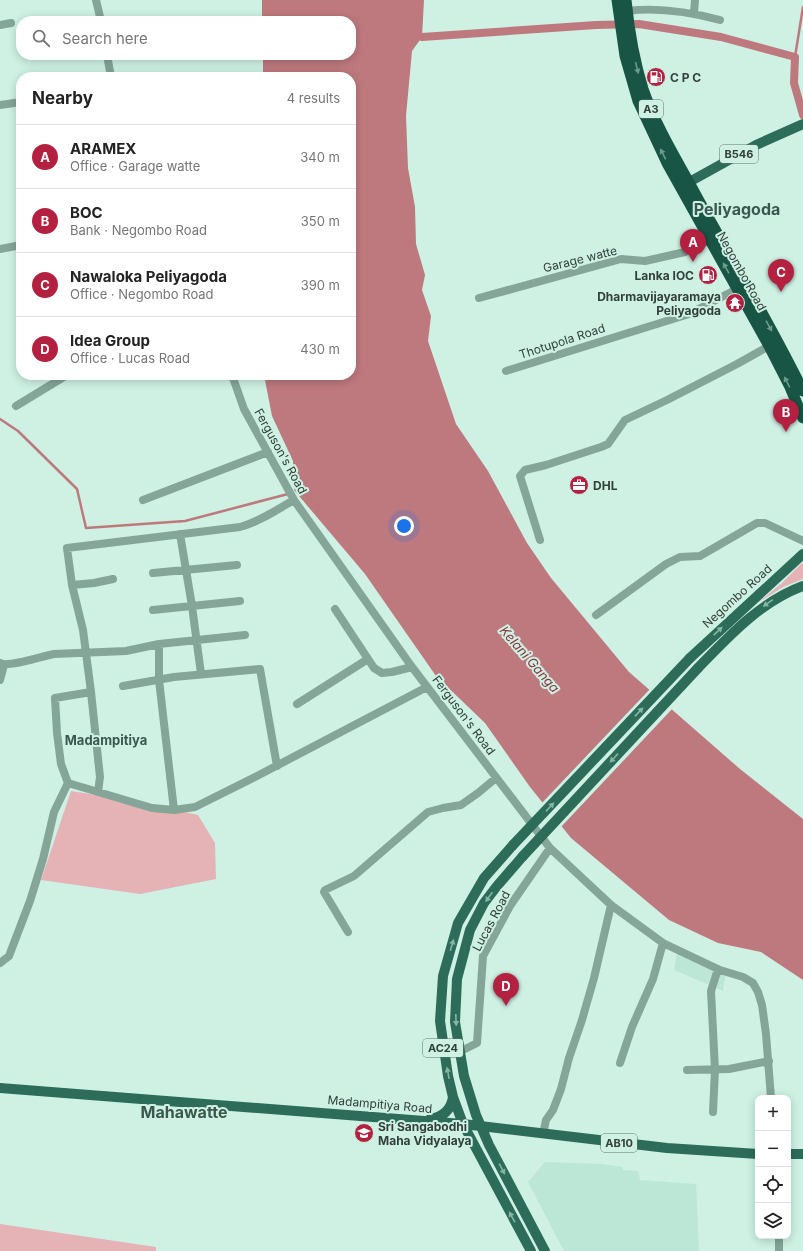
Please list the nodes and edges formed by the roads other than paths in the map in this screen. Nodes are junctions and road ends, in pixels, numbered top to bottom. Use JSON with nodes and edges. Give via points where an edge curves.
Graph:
{"nodes":[{"id":1,"x":96,"y":0,"type":"edge"},
{"id":2,"x":617,"y":0,"type":"edge"},
{"id":3,"x":695,"y":0,"type":"edge"},
{"id":4,"x":625,"y":10,"type":"edge"},
{"id":5,"x":694,"y":13,"type":"junction"},
{"id":6,"x":100,"y":16,"type":"edge"},
{"id":7,"x":720,"y":20,"type":"dead end"},
{"id":8,"x":11,"y":23,"type":"dead end"},
{"id":9,"x":0,"y":25,"type":"edge"},
{"id":10,"x":108,"y":60,"type":"edge"},
{"id":11,"x":110,"y":72,"type":"edge"},
{"id":12,"x":16,"y":103,"type":"edge"},
{"id":13,"x":0,"y":105,"type":"edge"},
{"id":14,"x":803,"y":124,"type":"edge"},
{"id":15,"x":685,"y":185,"type":"junction"},
{"id":16,"x":710,"y":240,"type":"junction"},
{"id":17,"x":16,"y":246,"type":"edge"},
{"id":18,"x":0,"y":249,"type":"edge"},
{"id":19,"x":737,"y":289,"type":"junction"},
{"id":20,"x":479,"y":298,"type":"dead end"},
{"id":21,"x":769,"y":346,"type":"junction"},
{"id":22,"x":506,"y":372,"type":"dead end"},
{"id":23,"x":59,"y":380,"type":"edge"},
{"id":24,"x":234,"y":380,"type":"edge"},
{"id":25,"x":803,"y":392,"type":"edge"},
{"id":26,"x":16,"y":406,"type":"dead end"},
{"id":27,"x":803,"y":418,"type":"edge"},
{"id":28,"x":268,"y":452,"type":"junction"},
{"id":29,"x":143,"y":500,"type":"dead end"},
{"id":30,"x":294,"y":500,"type":"junction"},
{"id":31,"x":180,"y":534,"type":"junction"},
{"id":32,"x":540,"y":540,"type":"dead end"},
{"id":33,"x":803,"y":541,"type":"edge"},
{"id":34,"x":803,"y":554,"type":"edge"},
{"id":35,"x":237,"y":565,"type":"dead end"},
{"id":36,"x":186,"y":570,"type":"junction"},
{"id":37,"x":153,"y":573,"type":"dead end"},
{"id":38,"x":113,"y":579,"type":"dead end"},
{"id":39,"x":72,"y":585,"type":"junction"},
{"id":40,"x":803,"y":586,"type":"edge"},
{"id":41,"x":240,"y":601,"type":"dead end"},
{"id":42,"x":192,"y":606,"type":"junction"},
{"id":43,"x":335,"y":609,"type":"dead end"},
{"id":44,"x":153,"y":610,"type":"dead end"},
{"id":45,"x":596,"y":615,"type":"dead end"},
{"id":46,"x":245,"y":635,"type":"dead end"},
{"id":47,"x":196,"y":641,"type":"junction"},
{"id":48,"x":158,"y":644,"type":"junction"},
{"id":49,"x":86,"y":654,"type":"junction"},
{"id":50,"x":368,"y":659,"type":"junction"},
{"id":51,"x":2,"y":664,"type":"edge"},
{"id":52,"x":412,"y":667,"type":"junction"},
{"id":53,"x":201,"y":674,"type":"junction"},
{"id":54,"x":0,"y":680,"type":"edge"},
{"id":55,"x":159,"y":680,"type":"junction"},
{"id":56,"x":123,"y":686,"type":"dead end"},
{"id":57,"x":427,"y":687,"type":"junction"},
{"id":58,"x":91,"y":692,"type":"junction"},
{"id":59,"x":297,"y":704,"type":"dead end"},
{"id":60,"x":277,"y":766,"type":"junction"},
{"id":61,"x":496,"y":778,"type":"junction"},
{"id":62,"x":68,"y":782,"type":"junction"},
{"id":63,"x":98,"y":792,"type":"junction"},
{"id":64,"x":174,"y":810,"type":"junction"},
{"id":65,"x":550,"y":848,"type":"junction"},
{"id":66,"x":611,"y":905,"type":"junction"},
{"id":67,"x":348,"y":932,"type":"dead end"},
{"id":68,"x":663,"y":943,"type":"junction"},
{"id":69,"x":0,"y":963,"type":"edge"},
{"id":70,"x":718,"y":969,"type":"junction"},
{"id":71,"x":459,"y":1052,"type":"junction"},
{"id":72,"x":769,"y":1061,"type":"junction"},
{"id":73,"x":620,"y":1063,"type":"dead end"},
{"id":74,"x":687,"y":1070,"type":"dead end"},
{"id":75,"x":715,"y":1070,"type":"junction"},
{"id":76,"x":0,"y":1088,"type":"edge"},
{"id":77,"x":771,"y":1095,"type":"edge"},
{"id":78,"x":453,"y":1097,"type":"junction"},
{"id":79,"x":713,"y":1112,"type":"dead end"},
{"id":80,"x":424,"y":1121,"type":"junction"},
{"id":81,"x":464,"y":1124,"type":"junction"},
{"id":82,"x":480,"y":1126,"type":"junction"},
{"id":83,"x":501,"y":1128,"type":"junction"},
{"id":84,"x":543,"y":1134,"type":"junction"},
{"id":85,"x":489,"y":1145,"type":"junction"},
{"id":86,"x":755,"y":1154,"type":"edge"},
{"id":87,"x":791,"y":1154,"type":"edge"},
{"id":88,"x":803,"y":1154,"type":"edge"},
{"id":89,"x":779,"y":1239,"type":"edge"},
{"id":90,"x":531,"y":1251,"type":"edge"},
{"id":91,"x":545,"y":1251,"type":"edge"},
{"id":92,"x":779,"y":1251,"type":"edge"}],
"edges":[{"from":1,"to":6,"type":"street"},
{"from":2,"to":4,"type":"highway","name":"Negombo Road","number":"A3"},
{"from":3,"to":5,"type":"street"},
{"from":4,"to":5,"type":"street"},
{"from":4,"to":15,"type":"highway","name":"Negombo Road","number":"A3","via":[[625,56],[638,102],[658,144]]},
{"from":5,"to":7,"type":"street"},
{"from":8,"to":9,"type":"street"},
{"from":10,"to":11,"type":"street"},
{"from":12,"to":13,"type":"street"},
{"from":14,"to":15,"type":"main road","number":"B546","via":[[756,145]]},
{"from":15,"to":16,"type":"highway","name":"Negombo Road","number":"A3"},
{"from":15,"to":25,"type":"highway","name":"Negombo Road","number":"A3","one_way":true,"via":[[782,349]]},
{"from":19,"to":16,"type":"highway","name":"Negombo Road","number":"A3","one_way":true},
{"from":16,"to":20,"type":"street","name":"Garage watte","via":[[685,252],[645,261],[621,260]]},
{"from":17,"to":18,"type":"street"},
{"from":19,"to":21,"type":"highway","name":"Negombo Road","number":"A3"},
{"from":19,"to":22,"type":"street","name":"Thotupola Road","via":[[689,314]]},
{"from":27,"to":21,"type":"highway","name":"Negombo Road","number":"A3","one_way":true},
{"from":21,"to":32,"type":"street","via":[[625,420],[608,444],[565,460],[525,470],[520,476]]},
{"from":23,"to":26,"type":"street"},
{"from":24,"to":28,"type":"street","name":"Ferguson's Road","via":[[244,409]]},
{"from":28,"to":29,"type":"street"},
{"from":28,"to":30,"type":"street","name":"Ferguson's Road"},
{"from":30,"to":31,"type":"street","via":[[240,527]]},
{"from":30,"to":52,"type":"street","name":"Ferguson's Road"},
{"from":31,"to":36,"type":"street"},
{"from":31,"to":39,"type":"street","via":[[67,548]]},
{"from":33,"to":45,"type":"street","via":[[765,523],[757,523],[700,556],[680,557],[666,564]]},
{"from":78,"to":34,"type":"main road","name":"Negombo Road","number":"AC24","one_way":true,"bridge":true,"via":[[440,1021],[443,976],[458,923],[484,878],[690,658]]},
{"from":35,"to":36,"type":"street"},
{"from":36,"to":37,"type":"street"},
{"from":36,"to":42,"type":"street"},
{"from":38,"to":39,"type":"street"},
{"from":39,"to":49,"type":"street"},
{"from":40,"to":71,"type":"main road","name":"Negombo Road","number":"AC24","one_way":true,"bridge":true,"via":[[777,598],[753,615],[726,640],[496,886],[470,930],[456,979]]},
{"from":41,"to":42,"type":"street"},
{"from":42,"to":44,"type":"street"},
{"from":42,"to":47,"type":"street"},
{"from":43,"to":50,"type":"street"},
{"from":46,"to":47,"type":"street"},
{"from":47,"to":48,"type":"street"},
{"from":47,"to":53,"type":"street"},
{"from":48,"to":49,"type":"street","via":[[126,651]]},
{"from":48,"to":55,"type":"street"},
{"from":49,"to":51,"type":"street","via":[[49,655]]},
{"from":49,"to":58,"type":"street"},
{"from":50,"to":52,"type":"street","via":[[374,668],[382,673]]},
{"from":50,"to":59,"type":"street"},
{"from":51,"to":54,"type":"street"},
{"from":52,"to":57,"type":"street","name":"Ferguson's Road"},
{"from":53,"to":55,"type":"street"},
{"from":53,"to":60,"type":"street","via":[[260,669]]},
{"from":55,"to":56,"type":"street"},
{"from":55,"to":64,"type":"street"},
{"from":57,"to":60,"type":"street"},
{"from":57,"to":61,"type":"street","name":"Ferguson's Road"},
{"from":58,"to":62,"type":"street","via":[[55,698],[61,764]]},
{"from":58,"to":63,"type":"street","via":[[100,777]]},
{"from":60,"to":64,"type":"street","via":[[194,807]]},
{"from":61,"to":65,"type":"street","name":"Ferguson's Road"},
{"from":61,"to":67,"type":"street","via":[[461,805],[428,812],[354,876],[325,890]]},
{"from":62,"to":63,"type":"street"},
{"from":62,"to":69,"type":"street","via":[[54,812],[30,901],[9,956]]},
{"from":63,"to":64,"type":"street","via":[[152,808]]},
{"from":65,"to":66,"type":"street","name":"Ferguson's Road"},
{"from":65,"to":71,"type":"street","name":"Lucas Road","via":[[510,906],[483,956],[478,1043]]},
{"from":66,"to":68,"type":"street","name":"Ferguson's Road"},
{"from":66,"to":84,"type":"street","via":[[582,1020],[561,1089],[546,1120]]},
{"from":68,"to":70,"type":"street","name":"Ferguson's Road"},
{"from":68,"to":73,"type":"street","via":[[653,979]]},
{"from":70,"to":72,"type":"street","name":"Ferguson's Road","via":[[750,980],[758,992]]},
{"from":70,"to":75,"type":"street","via":[[711,991]]},
{"from":71,"to":82,"type":"main road","number":"AC24","via":[[467,1090]]},
{"from":72,"to":75,"type":"street"},
{"from":72,"to":77,"type":"street"},
{"from":74,"to":75,"type":"street"},
{"from":75,"to":79,"type":"street"},
{"from":76,"to":80,"type":"main road","name":"Madampitiya Road"},
{"from":78,"to":80,"type":"main road","via":[[452,1104],[446,1112]]},
{"from":78,"to":81,"type":"main road","number":"AC24"},
{"from":80,"to":81,"type":"main road","name":"Madampitiya Road"},
{"from":81,"to":82,"type":"main road","name":"Madampitiya Road","number":"AB10"},
{"from":90,"to":81,"type":"main road","number":"AC24","one_way":true},
{"from":82,"to":83,"type":"main road","name":"Madampitiya Road","number":"AB10"},
{"from":82,"to":85,"type":"main road","number":"AC24"},
{"from":83,"to":84,"type":"main road","name":"Madampitiya Road","number":"AB10"},
{"from":83,"to":85,"type":"main road","via":[[493,1133]]},
{"from":84,"to":86,"type":"main road","name":"Madampitiya Road","number":"AB10","via":[[668,1148]]},
{"from":85,"to":91,"type":"main road","number":"AC24","one_way":true},
{"from":87,"to":88,"type":"main road"},
{"from":89,"to":92,"type":"street"}]}
